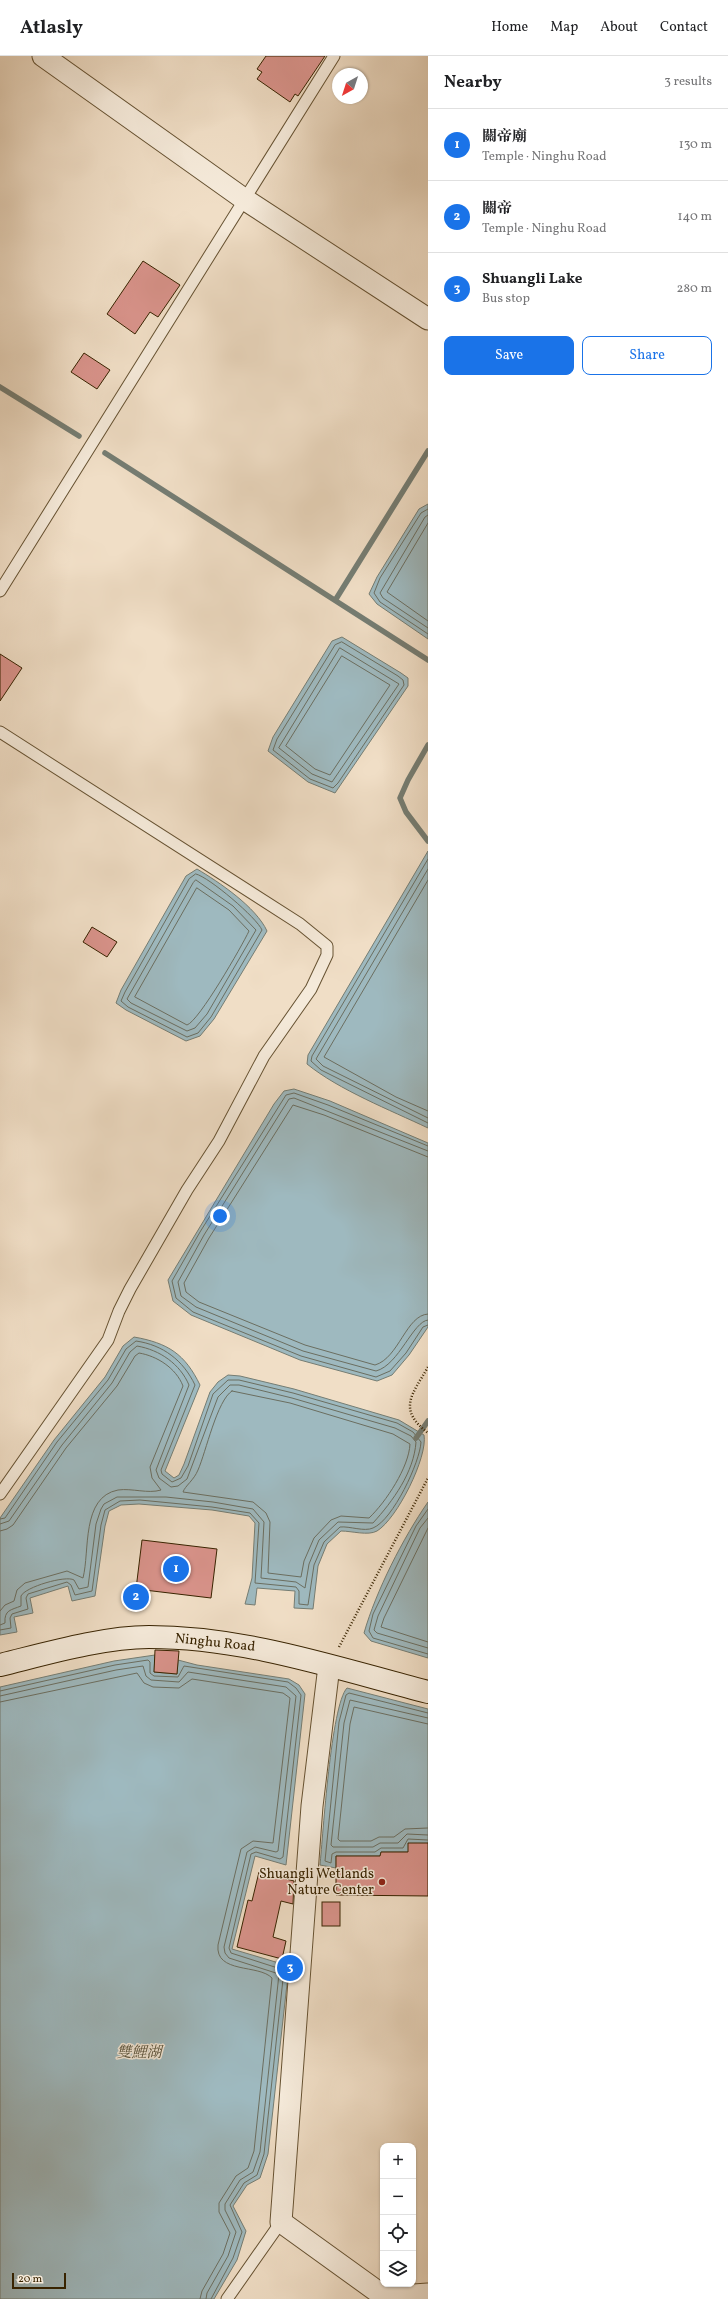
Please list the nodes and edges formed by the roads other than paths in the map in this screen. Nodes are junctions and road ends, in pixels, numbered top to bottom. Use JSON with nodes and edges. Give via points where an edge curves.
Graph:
{"nodes":[{"id":1,"x":43,"y":56,"type":"edge"},
{"id":2,"x":334,"y":56,"type":"edge"},
{"id":3,"x":244,"y":199,"type":"junction"},
{"id":4,"x":428,"y":318,"type":"edge"},
{"id":5,"x":0,"y":591,"type":"edge"},
{"id":6,"x":0,"y":732,"type":"edge"},
{"id":7,"x":0,"y":1494,"type":"edge"},
{"id":8,"x":0,"y":1665,"type":"edge"},
{"id":9,"x":329,"y":1666,"type":"junction"},
{"id":10,"x":428,"y":1692,"type":"edge"},
{"id":11,"x":281,"y":2222,"type":"junction"},
{"id":12,"x":428,"y":2294,"type":"edge"},
{"id":13,"x":385,"y":2298,"type":"edge"},
{"id":14,"x":227,"y":2299,"type":"edge"}],
"edges":[{"from":1,"to":3,"type":"street"},
{"from":2,"to":3,"type":"lane"},
{"from":3,"to":4,"type":"street"},
{"from":3,"to":5,"type":"lane"},
{"from":6,"to":7,"type":"lane","via":[[300,924],[327,946],[325,960],[311,989],[264,1056],[219,1141],[187,1190],[130,1289],[108,1340]]},
{"from":8,"to":9,"type":"main road","name":"Ninghu Road","via":[[71,1648],[148,1637],[232,1643]]},
{"from":9,"to":10,"type":"main road","name":"Ninghu Road"},
{"from":9,"to":11,"type":"street","via":[[312,1806]]},
{"from":11,"to":13,"type":"street"},
{"from":11,"to":14,"type":"lane"},
{"from":12,"to":13,"type":"street"}]}
